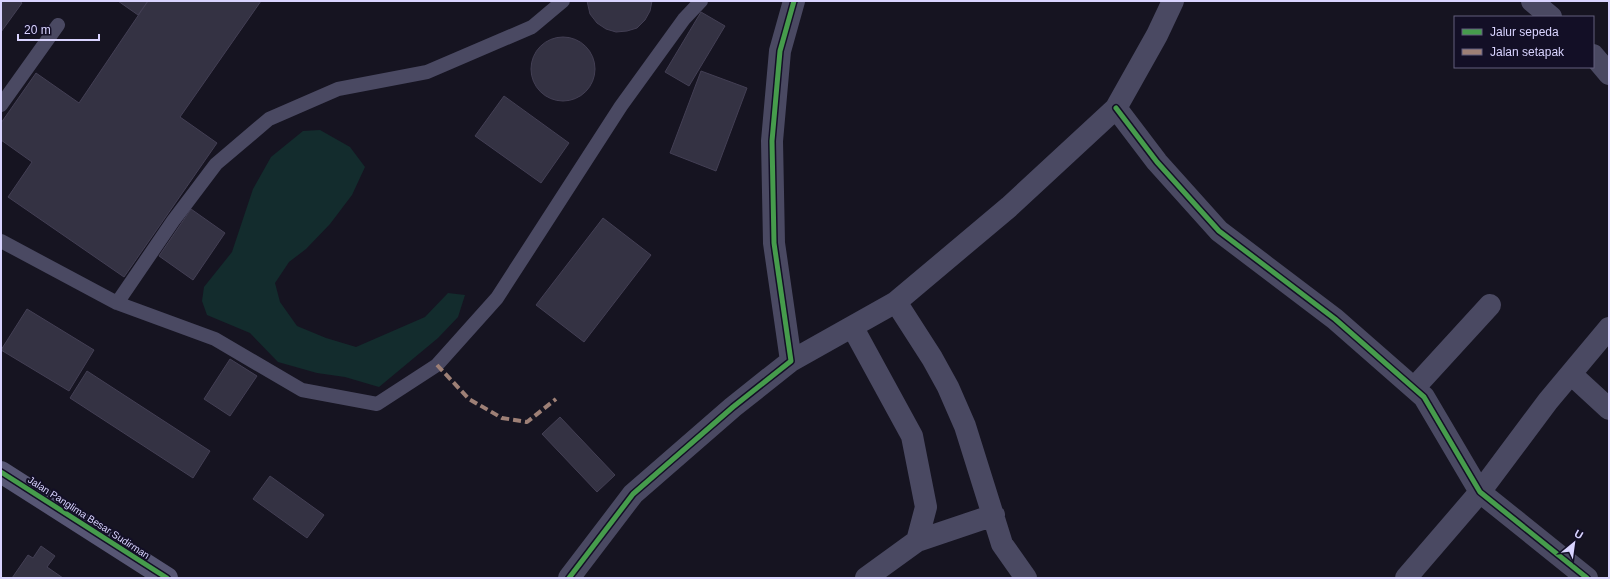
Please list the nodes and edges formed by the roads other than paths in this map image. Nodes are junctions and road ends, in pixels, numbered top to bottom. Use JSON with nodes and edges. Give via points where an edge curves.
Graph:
{"nodes":[{"id":1,"x":563,"y":1,"type":"edge"},
{"id":2,"x":701,"y":1,"type":"edge"},
{"id":3,"x":794,"y":1,"type":"edge"},
{"id":4,"x":1173,"y":1,"type":"edge"},
{"id":5,"x":1532,"y":1,"type":"edge"},
{"id":6,"x":1550,"y":16,"type":"edge"},
{"id":7,"x":58,"y":25,"type":"dead end"},
{"id":8,"x":1594,"y":56,"type":"edge"},
{"id":9,"x":1609,"y":74,"type":"edge"},
{"id":10,"x":1,"y":105,"type":"edge"},
{"id":11,"x":1116,"y":108,"type":"junction"},
{"id":12,"x":1,"y":241,"type":"edge"},
{"id":13,"x":896,"y":302,"type":"junction"},
{"id":14,"x":117,"y":303,"type":"junction"},
{"id":15,"x":1490,"y":305,"type":"dead end"},
{"id":16,"x":853,"y":328,"type":"junction"},
{"id":17,"x":1609,"y":328,"type":"edge"},
{"id":18,"x":792,"y":360,"type":"junction"},
{"id":19,"x":1571,"y":374,"type":"junction"},
{"id":20,"x":1414,"y":388,"type":"junction"},
{"id":21,"x":1609,"y":409,"type":"edge"},
{"id":22,"x":1,"y":472,"type":"edge"},
{"id":23,"x":1480,"y":492,"type":"junction"},
{"id":24,"x":994,"y":515,"type":"junction"},
{"id":25,"x":917,"y":541,"type":"junction"},
{"id":26,"x":167,"y":578,"type":"edge"},
{"id":27,"x":569,"y":578,"type":"edge"},
{"id":28,"x":866,"y":578,"type":"edge"},
{"id":29,"x":1026,"y":578,"type":"edge"},
{"id":30,"x":1406,"y":578,"type":"edge"},
{"id":31,"x":1587,"y":578,"type":"edge"}],
"edges":[{"from":1,"to":14,"type":"lane","via":[[532,27],[427,72],[338,89],[269,119],[216,164]]},
{"from":2,"to":14,"type":"lane","via":[[684,19],[621,106],[497,298],[437,365],[377,404],[302,390],[215,339]]},
{"from":3,"to":18,"type":"street","via":[[780,50],[772,141],[774,243]]},
{"from":4,"to":11,"type":"street"},
{"from":5,"to":6,"type":"street"},
{"from":7,"to":10,"type":"lane"},
{"from":8,"to":9,"type":"street"},
{"from":11,"to":13,"type":"street","via":[[1009,207]]},
{"from":11,"to":20,"type":"street","via":[[1157,162],[1219,232],[1335,319]]},
{"from":12,"to":14,"type":"lane"},
{"from":13,"to":16,"type":"street"},
{"from":13,"to":24,"type":"street","via":[[948,387],[965,426]]},
{"from":15,"to":20,"type":"street"},
{"from":16,"to":18,"type":"street"},
{"from":16,"to":25,"type":"street","via":[[912,436],[926,507]]},
{"from":17,"to":19,"type":"street"},
{"from":18,"to":27,"type":"street","via":[[733,407],[634,494]]},
{"from":19,"to":21,"type":"street"},
{"from":19,"to":23,"type":"street"},
{"from":20,"to":23,"type":"street","via":[[1424,397]]},
{"from":22,"to":26,"type":"main road","name":"Jalan Panglima Besar Sudirman"},
{"from":23,"to":30,"type":"street"},
{"from":23,"to":31,"type":"street"},
{"from":24,"to":25,"type":"street"},
{"from":24,"to":29,"type":"street","via":[[1002,544]]},
{"from":25,"to":28,"type":"street"}]}
